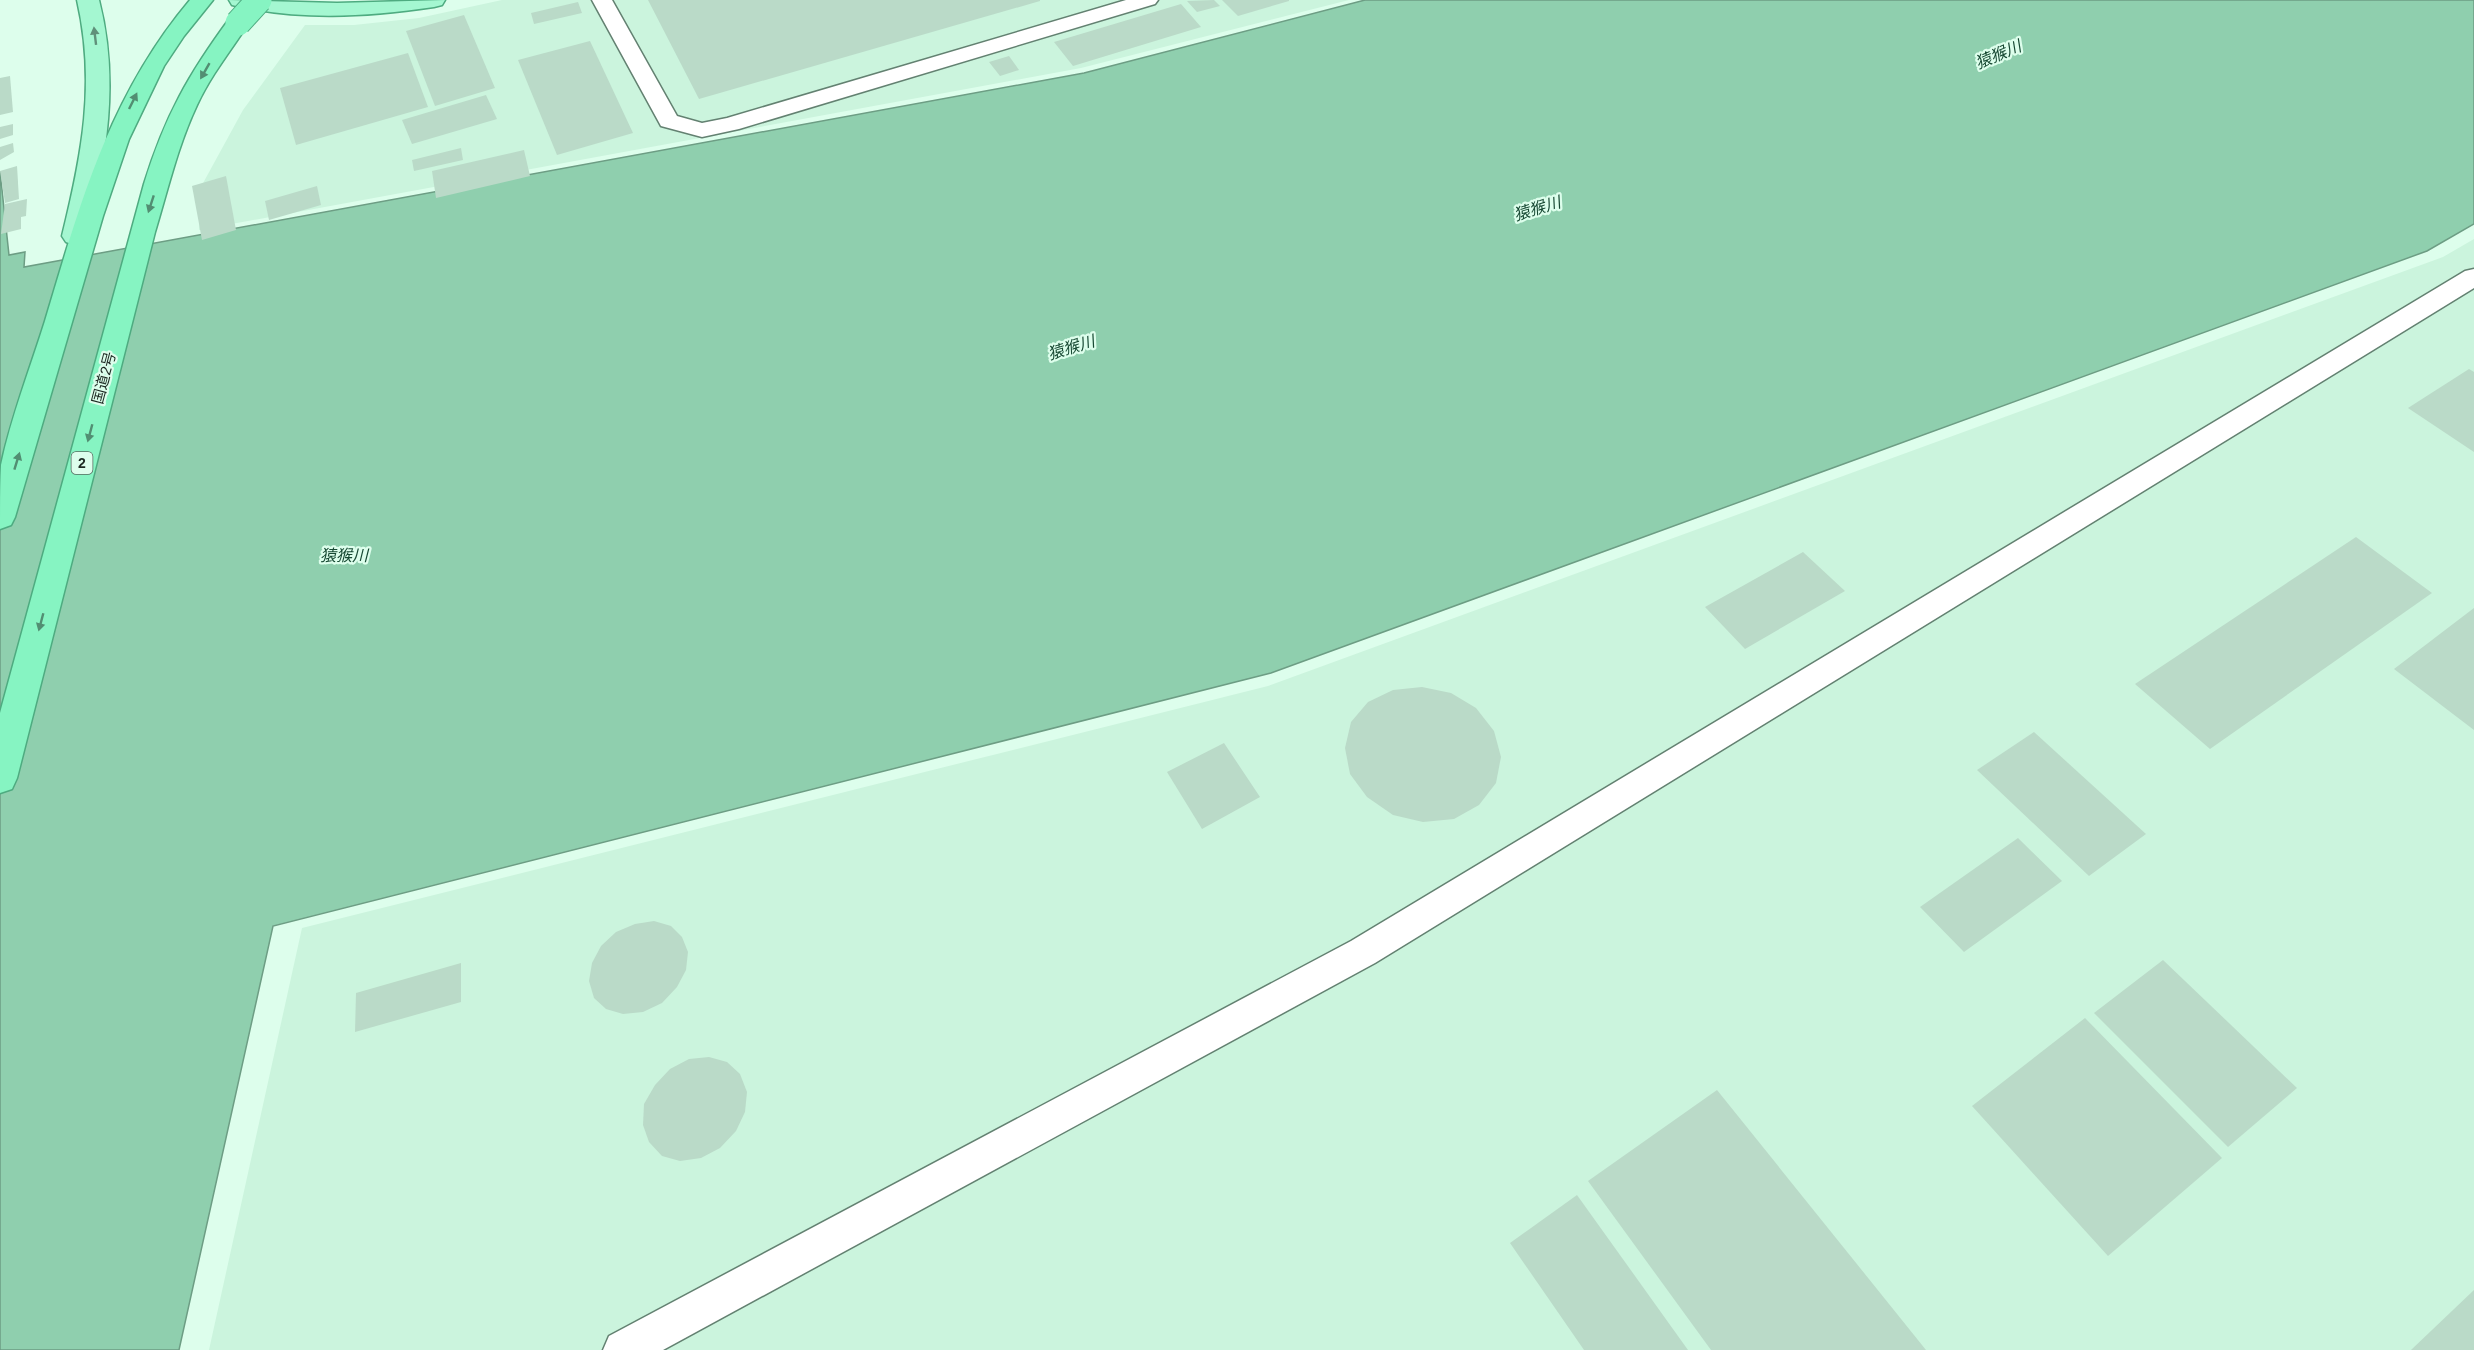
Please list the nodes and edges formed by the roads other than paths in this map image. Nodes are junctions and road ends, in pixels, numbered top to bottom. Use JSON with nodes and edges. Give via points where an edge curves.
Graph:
{"nodes":[{"id":1,"x":88,"y":0,"type":"edge"},
{"id":2,"x":259,"y":0,"type":"edge"},
{"id":3,"x":434,"y":0,"type":"edge"},
{"id":4,"x":602,"y":0,"type":"edge"},
{"id":5,"x":1148,"y":0,"type":"edge"},
{"id":6,"x":197,"y":5,"type":"edge"},
{"id":7,"x":239,"y":11,"type":"edge"},
{"id":8,"x":102,"y":156,"type":"junction"},
{"id":9,"x":2474,"y":277,"type":"edge"},
{"id":10,"x":0,"y":517,"type":"edge"},
{"id":11,"x":0,"y":778,"type":"edge"},
{"id":12,"x":623,"y":1350,"type":"edge"}],
"edges":[{"from":8,"to":1,"type":"main road","one_way":true,"via":[[98,71]]},
{"from":2,"to":7,"type":"highway","name":"国道2号","number":"2","bridge":true},
{"from":3,"to":7,"type":"main road","via":[[367,8]]},
{"from":4,"to":5,"type":"lane","via":[[669,121],[702,130]]},
{"from":8,"to":6,"type":"highway","one_way":true,"via":[[145,75]]},
{"from":7,"to":11,"type":"highway","name":"国道2号","number":"2","one_way":true,"via":[[185,105],[142,232]]},
{"from":10,"to":8,"type":"highway","one_way":true},
{"from":9,"to":12,"type":"lane","via":[[1363,952]]}]}
